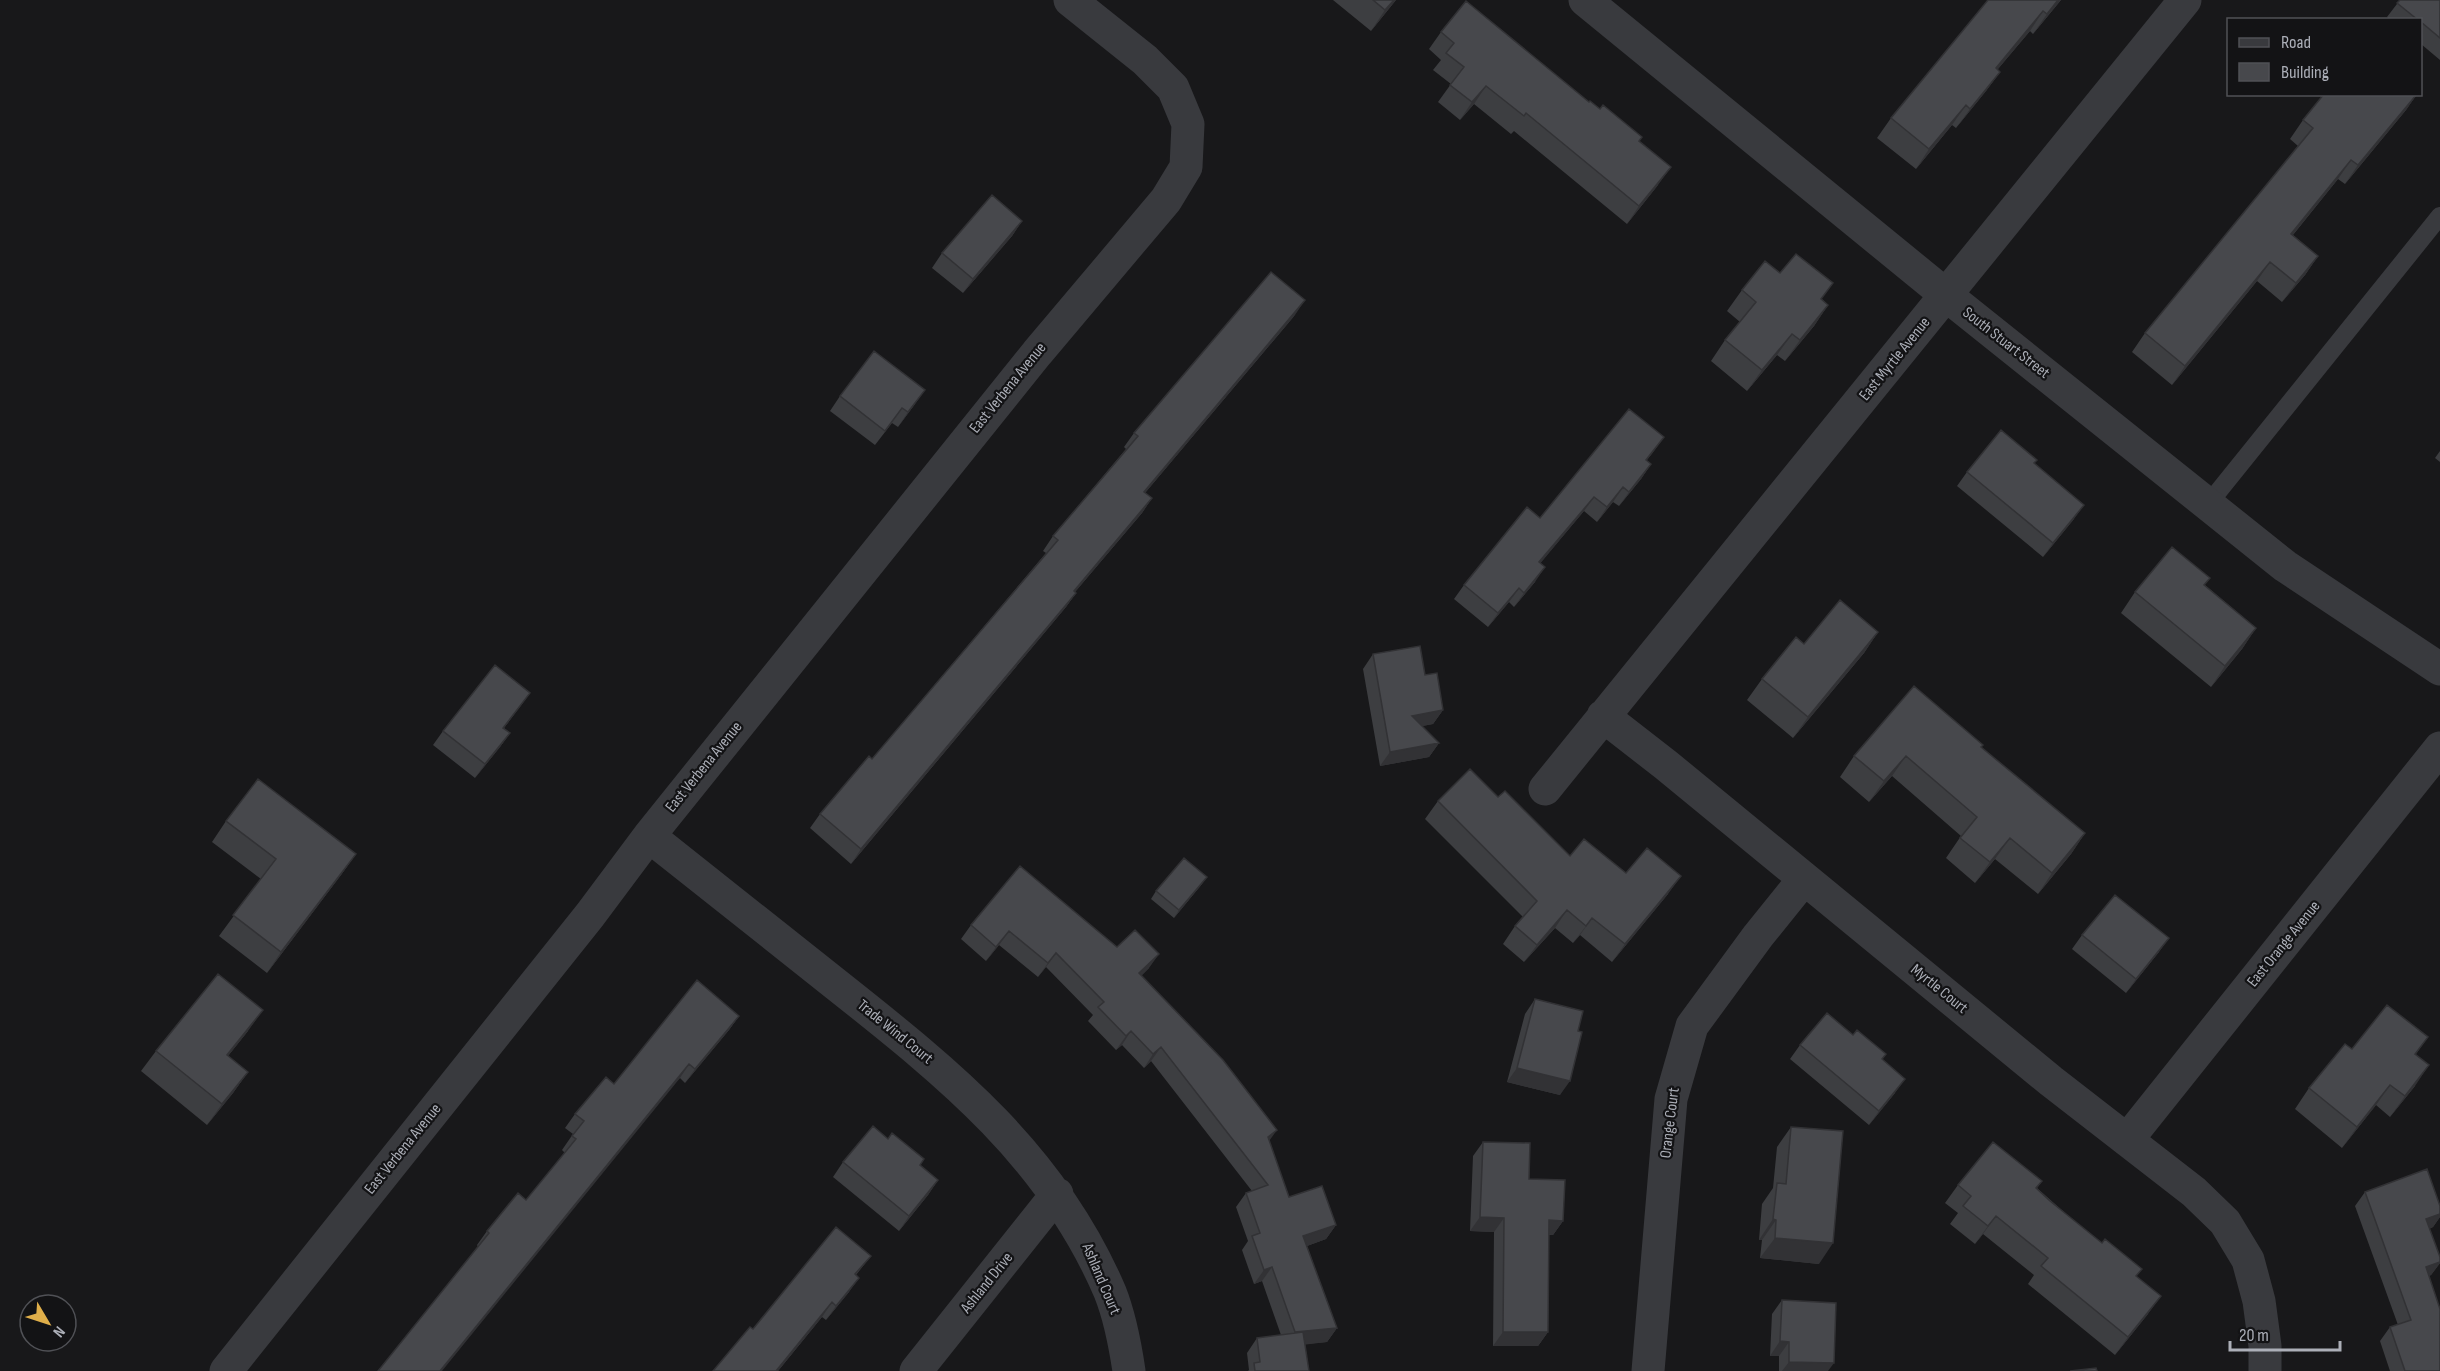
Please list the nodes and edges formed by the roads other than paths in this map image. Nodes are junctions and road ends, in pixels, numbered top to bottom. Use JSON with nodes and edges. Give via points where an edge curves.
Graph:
{"nodes":[{"id":1,"x":1070,"y":0,"type":"edge"},
{"id":2,"x":1585,"y":0,"type":"edge"},
{"id":3,"x":2184,"y":0,"type":"edge"},
{"id":4,"x":2440,"y":216,"type":"edge"},
{"id":5,"x":1946,"y":295,"type":"junction"},
{"id":6,"x":2209,"y":503,"type":"junction"},
{"id":7,"x":2440,"y":669,"type":"edge"},
{"id":8,"x":1603,"y":716,"type":"junction"},
{"id":9,"x":2440,"y":748,"type":"edge"},
{"id":10,"x":1545,"y":789,"type":"dead end"},
{"id":11,"x":649,"y":836,"type":"junction"},
{"id":12,"x":1804,"y":879,"type":"junction"},
{"id":13,"x":2127,"y":1140,"type":"junction"},
{"id":14,"x":1057,"y":1194,"type":"junction"},
{"id":15,"x":226,"y":1371,"type":"edge"},
{"id":16,"x":916,"y":1371,"type":"edge"},
{"id":17,"x":1129,"y":1371,"type":"edge"},
{"id":18,"x":1648,"y":1371,"type":"edge"},
{"id":19,"x":2265,"y":1371,"type":"edge"}],
"edges":[{"from":1,"to":11,"type":"street","name":"East Verbena Avenue","via":[[1145,60],[1173,88],[1188,124],[1186,167],[1166,200],[1036,353]]},
{"from":2,"to":5,"type":"street","name":"South Stuart Street"},
{"from":3,"to":5,"type":"street","name":"East Myrtle Avenue"},
{"from":4,"to":6,"type":"lane"},
{"from":5,"to":6,"type":"street","name":"South Stuart Street"},
{"from":5,"to":8,"type":"street","name":"East Myrtle Avenue"},
{"from":6,"to":7,"type":"street","name":"South Stuart Street","via":[[2285,566]]},
{"from":8,"to":10,"type":"street"},
{"from":8,"to":12,"type":"street","name":"Myrtle Court"},
{"from":9,"to":13,"type":"street","name":"East Orange Avenue"},
{"from":11,"to":14,"type":"street","name":"Trade Wind Court","via":[[899,1034],[971,1096]]},
{"from":11,"to":15,"type":"street","name":"East Verbena Avenue"},
{"from":12,"to":13,"type":"street","name":"Myrtle Court"},
{"from":12,"to":18,"type":"street","name":"Orange Court","via":[[1692,1026],[1671,1099]]},
{"from":13,"to":19,"type":"street","name":"Myrtle Court","via":[[2194,1192],[2225,1222],[2248,1260],[2259,1301]]},
{"from":14,"to":16,"type":"street","name":"Ashland Drive"},
{"from":14,"to":17,"type":"street","name":"Ashland Court","via":[[1084,1238],[1110,1293]]}]}
